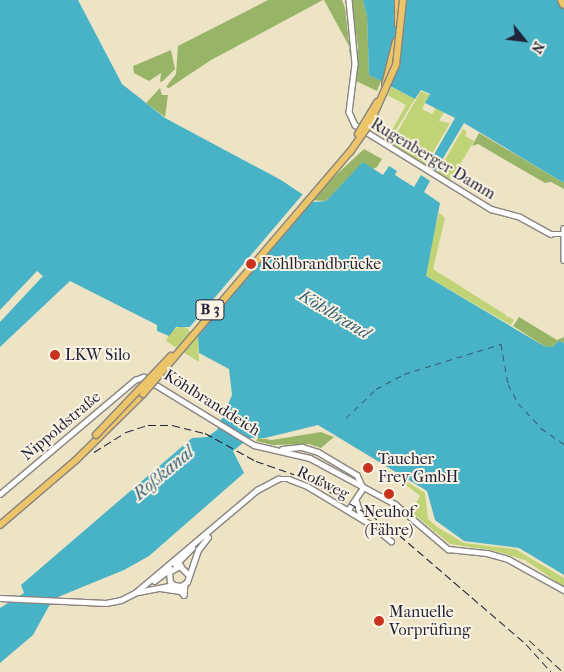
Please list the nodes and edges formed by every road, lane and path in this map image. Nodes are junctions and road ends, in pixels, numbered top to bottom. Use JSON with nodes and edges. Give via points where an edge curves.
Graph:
{"nodes":[{"id":1,"x":348,"y":0,"type":"edge"},
{"id":2,"x":398,"y":0,"type":"edge"},
{"id":3,"x":403,"y":0,"type":"edge"},
{"id":4,"x":562,"y":0,"type":"edge"},
{"id":5,"x":564,"y":4,"type":"edge"},
{"id":6,"x":564,"y":228,"type":"edge"},
{"id":7,"x":563,"y":234,"type":"edge"},
{"id":8,"x":564,"y":260,"type":"edge"},
{"id":9,"x":138,"y":378,"type":"joint"},
{"id":10,"x":273,"y":450,"type":"junction"},
{"id":11,"x":363,"y":488,"type":"junction"},
{"id":12,"x":0,"y":494,"type":"edge"},
{"id":13,"x":357,"y":498,"type":"junction"},
{"id":14,"x":348,"y":510,"type":"junction"},
{"id":15,"x":0,"y":519,"type":"edge"},
{"id":16,"x":363,"y":519,"type":"junction"},
{"id":17,"x":0,"y":525,"type":"edge"},
{"id":18,"x":217,"y":526,"type":"junction"},
{"id":19,"x":391,"y":541,"type":"dead end"},
{"id":20,"x":196,"y":543,"type":"junction"},
{"id":21,"x":172,"y":568,"type":"junction"},
{"id":22,"x":187,"y":581,"type":"junction"},
{"id":23,"x":173,"y":585,"type":"junction"},
{"id":24,"x":143,"y":587,"type":"junction"},
{"id":25,"x":155,"y":587,"type":"junction"},
{"id":26,"x":564,"y":590,"type":"edge"},
{"id":27,"x":178,"y":591,"type":"junction"},
{"id":28,"x":135,"y":593,"type":"junction"},
{"id":29,"x":0,"y":598,"type":"edge"}],
"edges":[{"from":1,"to":7,"type":"street","name":"Rugenberger Damm","via":[[355,64],[348,102],[351,118],[360,130],[491,209],[520,217],[551,234]]},
{"from":2,"to":15,"type":"main road","number":"B 3","bridge":true,"via":[[396,37],[387,79],[370,115],[350,145],[140,391],[82,449]]},
{"from":3,"to":17,"type":"main road","number":"B 3","bridge":true,"via":[[401,38],[393,74],[379,107],[359,140],[152,384],[88,449]]},
{"from":4,"to":5,"type":"highway"},
{"from":6,"to":7,"type":"street"},
{"from":7,"to":8,"type":"street"},
{"from":9,"to":10,"type":"street","name":"Köhlbranddeich","via":[[154,381],[249,442]]},
{"from":9,"to":12,"type":"street","name":"Nippoldstraße"},
{"from":10,"to":11,"type":"street","name":"Köhlbranddeich","via":[[310,458]]},
{"from":10,"to":11,"type":"street","name":"Köhlbranddeich","via":[[302,448],[318,452],[357,476]]},
{"from":11,"to":13,"type":"street","name":"Roßweg"},
{"from":11,"to":26,"type":"street","name":"Köhlbranddeich","via":[[399,506],[448,549],[508,559]]},
{"from":13,"to":14,"type":"street","name":"Roßweg"},
{"from":13,"to":16,"type":"street","via":[[357,509]]},
{"from":14,"to":16,"type":"street"},
{"from":14,"to":18,"type":"street","name":"Roßweg","via":[[300,482],[278,479],[257,490]]},
{"from":16,"to":19,"type":"street"},
{"from":18,"to":20,"type":"street","name":"Roßweg"},
{"from":18,"to":22,"type":"street","name":"Roßweg","via":[[198,550]]},
{"from":20,"to":21,"type":"street","name":"Roßweg"},
{"from":20,"to":24,"type":"street","name":"Roßweg"},
{"from":21,"to":22,"type":"street","via":[[185,568]]},
{"from":21,"to":23,"type":"street","via":[[168,576]]},
{"from":21,"to":24,"type":"street","name":"Roßweg"},
{"from":22,"to":23,"type":"street","name":"Roßweg"},
{"from":22,"to":27,"type":"street","name":"Roßweg","via":[[184,595]]},
{"from":23,"to":25,"type":"street","name":"Roßweg"},
{"from":23,"to":27,"type":"street"},
{"from":24,"to":28,"type":"street","name":"Roßweg"},
{"from":25,"to":27,"type":"street","name":"Roßweg"},
{"from":25,"to":28,"type":"street","name":"Roßweg"},
{"from":28,"to":29,"type":"street","name":"Roßweg","via":[[106,603]]}]}
